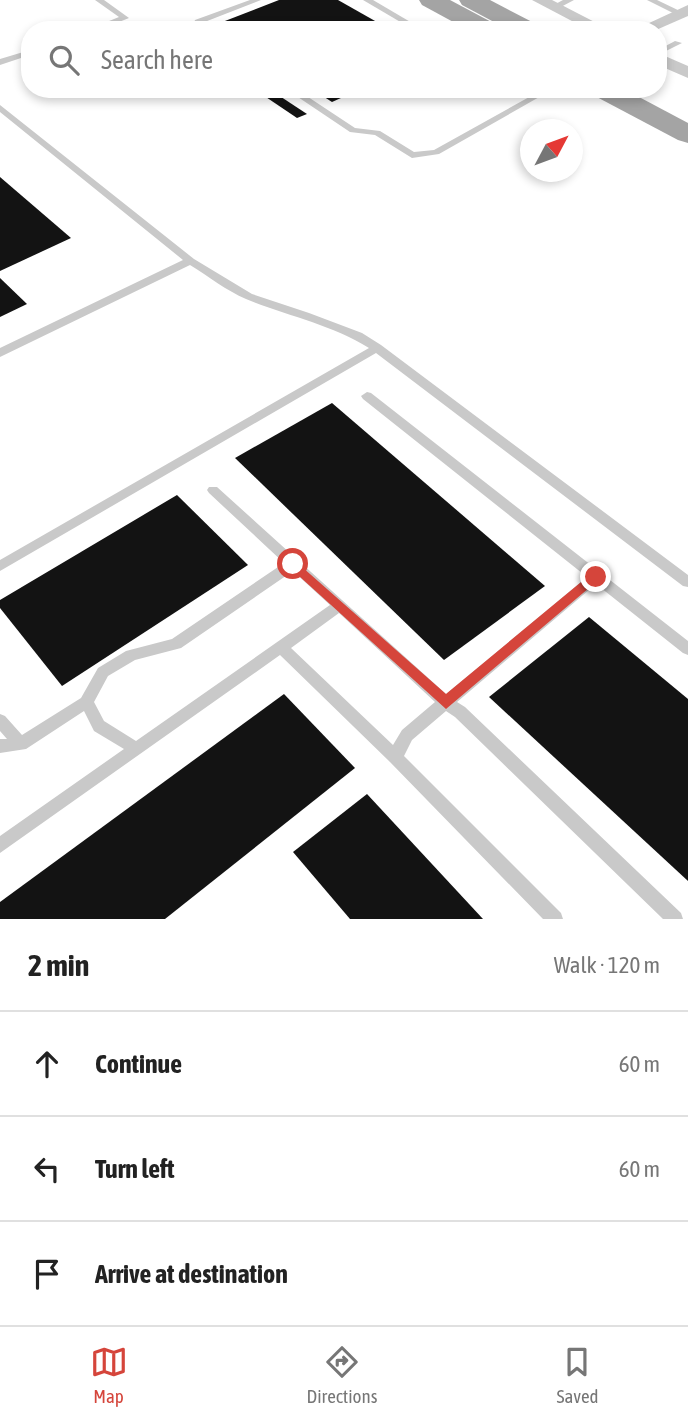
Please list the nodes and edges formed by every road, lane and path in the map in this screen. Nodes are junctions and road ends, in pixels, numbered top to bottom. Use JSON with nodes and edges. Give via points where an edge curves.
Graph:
{"nodes":[{"id":1,"x":99,"y":0,"type":"edge"},
{"id":2,"x":257,"y":0,"type":"edge"},
{"id":3,"x":367,"y":0,"type":"edge"},
{"id":4,"x":431,"y":0,"type":"edge"},
{"id":5,"x":471,"y":0,"type":"edge"},
{"id":6,"x":651,"y":0,"type":"edge"},
{"id":7,"x":555,"y":2,"type":"edge"},
{"id":8,"x":684,"y":11,"type":"edge"},
{"id":9,"x":117,"y":21,"type":"edge"},
{"id":10,"x":201,"y":21,"type":"edge"},
{"id":11,"x":404,"y":21,"type":"edge"},
{"id":12,"x":471,"y":21,"type":"edge"},
{"id":13,"x":512,"y":21,"type":"edge"},
{"id":14,"x":587,"y":21,"type":"edge"},
{"id":15,"x":662,"y":21,"type":"edge"},
{"id":16,"x":678,"y":43,"type":"dead end"},
{"id":17,"x":667,"y":50,"type":"edge"},
{"id":18,"x":21,"y":55,"type":"edge"},
{"id":19,"x":667,"y":60,"type":"edge"},
{"id":20,"x":0,"y":62,"type":"edge"},
{"id":21,"x":688,"y":73,"type":"edge"},
{"id":22,"x":304,"y":98,"type":"edge"},
{"id":23,"x":533,"y":98,"type":"edge"},
{"id":24,"x":620,"y":98,"type":"edge"},
{"id":25,"x":663,"y":98,"type":"edge"},
{"id":26,"x":0,"y":108,"type":"edge"},
{"id":27,"x":688,"y":111,"type":"edge"},
{"id":28,"x":688,"y":134,"type":"edge"},
{"id":29,"x":190,"y":261,"type":"junction"},
{"id":30,"x":377,"y":348,"type":"junction"},
{"id":31,"x":0,"y":353,"type":"edge"},
{"id":32,"x":367,"y":397,"type":"dead end"},
{"id":33,"x":213,"y":490,"type":"dead end"},
{"id":34,"x":293,"y":564,"type":"junction"},
{"id":35,"x":0,"y":566,"type":"edge"},
{"id":36,"x":596,"y":577,"type":"junction"},
{"id":37,"x":688,"y":582,"type":"edge"},
{"id":38,"x":339,"y":606,"type":"junction"},
{"id":39,"x":281,"y":647,"type":"junction"},
{"id":40,"x":688,"y":649,"type":"edge"},
{"id":41,"x":86,"y":702,"type":"junction"},
{"id":42,"x":446,"y":703,"type":"junction"},
{"id":43,"x":460,"y":712,"type":"joint"},
{"id":44,"x":0,"y":721,"type":"edge"},
{"id":45,"x":21,"y":744,"type":"junction"},
{"id":46,"x":0,"y":746,"type":"edge"},
{"id":47,"x":136,"y":749,"type":"junction"},
{"id":48,"x":395,"y":757,"type":"junction"},
{"id":49,"x":0,"y":845,"type":"edge"},
{"id":50,"x":555,"y":919,"type":"edge"},
{"id":51,"x":675,"y":919,"type":"edge"}],
"edges":[{"from":1,"to":9,"type":"lane","via":[[125,18]]},
{"from":2,"to":10,"type":"lane"},
{"from":3,"to":11,"type":"lane"},
{"from":4,"to":12,"type":"main road"},
{"from":5,"to":13,"type":"main road"},
{"from":6,"to":8,"type":"lane"},
{"from":7,"to":14,"type":"street"},
{"from":8,"to":15,"type":"street"},
{"from":16,"to":17,"type":"lane"},
{"from":18,"to":20,"type":"lane"},
{"from":19,"to":21,"type":"street"},
{"from":22,"to":23,"type":"lane","via":[[353,130],[377,133],[412,155],[436,152]]},
{"from":24,"to":28,"type":"main road"},
{"from":25,"to":27,"type":"main road"},
{"from":26,"to":29,"type":"lane"},
{"from":29,"to":30,"type":"lane","via":[[248,296],[358,335]]},
{"from":29,"to":31,"type":"lane"},
{"from":30,"to":35,"type":"lane"},
{"from":30,"to":37,"type":"lane"},
{"from":32,"to":36,"type":"lane"},
{"from":33,"to":34,"type":"lane"},
{"from":34,"to":38,"type":"lane"},
{"from":34,"to":41,"type":"lane","via":[[176,644],[131,655],[103,672]]},
{"from":36,"to":40,"type":"lane"},
{"from":36,"to":42,"type":"lane"},
{"from":38,"to":39,"type":"lane"},
{"from":38,"to":42,"type":"lane"},
{"from":39,"to":47,"type":"lane"},
{"from":39,"to":48,"type":"lane"},
{"from":41,"to":45,"type":"lane"},
{"from":41,"to":47,"type":"lane","via":[[99,726]]},
{"from":42,"to":43,"type":"lane"},
{"from":42,"to":48,"type":"lane","via":[[407,736]]},
{"from":43,"to":51,"type":"lane"},
{"from":44,"to":45,"type":"lane"},
{"from":45,"to":46,"type":"lane"},
{"from":47,"to":49,"type":"lane"},
{"from":48,"to":50,"type":"lane"}]}
